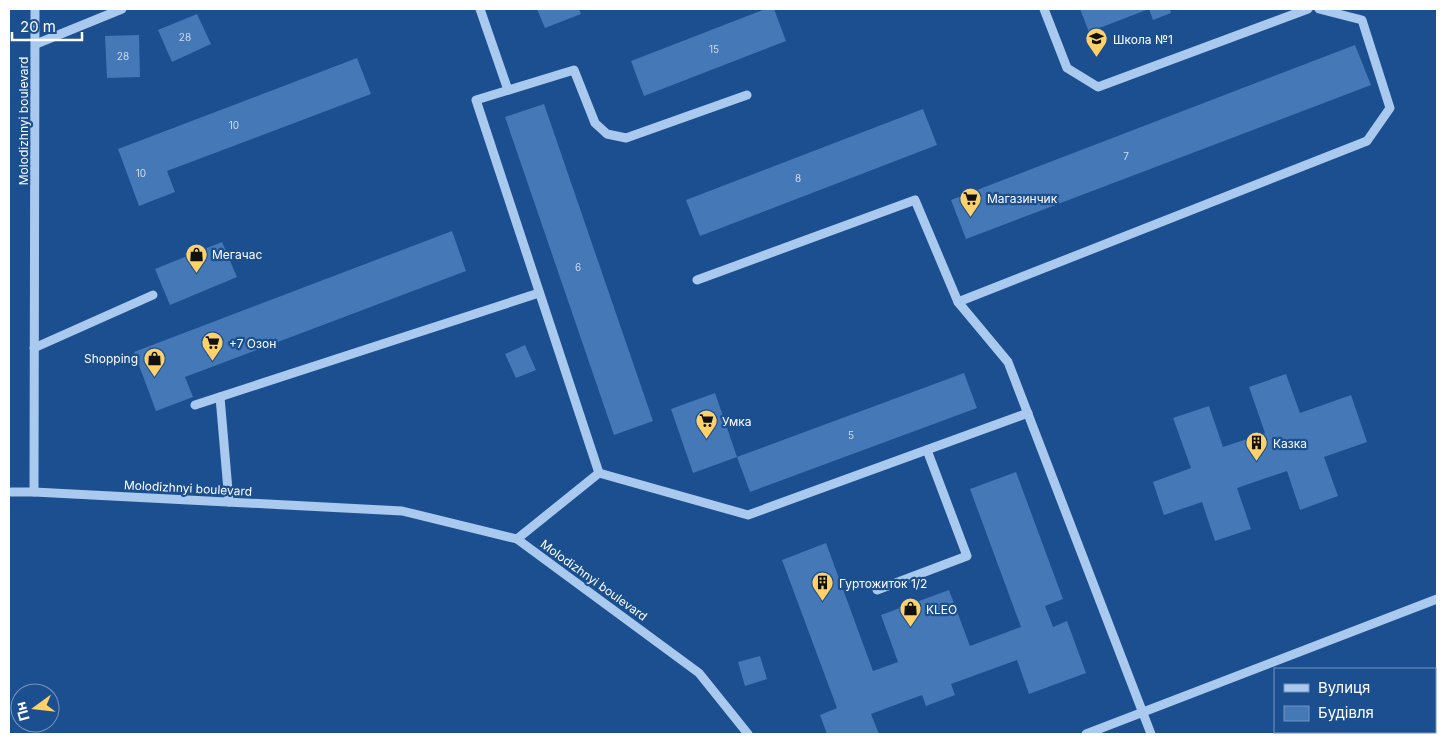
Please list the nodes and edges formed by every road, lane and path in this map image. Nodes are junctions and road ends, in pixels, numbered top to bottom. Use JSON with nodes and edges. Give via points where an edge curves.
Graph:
{"nodes":[{"id":1,"x":36,"y":9,"type":"edge"},
{"id":2,"x":122,"y":9,"type":"edge"},
{"id":3,"x":480,"y":9,"type":"edge"},
{"id":4,"x":1044,"y":9,"type":"edge"},
{"id":5,"x":1308,"y":9,"type":"edge"},
{"id":6,"x":1319,"y":9,"type":"edge"},
{"id":7,"x":36,"y":44,"type":"junction"},
{"id":8,"x":508,"y":90,"type":"junction"},
{"id":9,"x":747,"y":96,"type":"dead end"},
{"id":10,"x":697,"y":280,"type":"dead end"},
{"id":11,"x":539,"y":293,"type":"junction"},
{"id":12,"x":153,"y":295,"type":"dead end"},
{"id":13,"x":958,"y":302,"type":"junction"},
{"id":14,"x":34,"y":348,"type":"junction"},
{"id":15,"x":220,"y":397,"type":"junction"},
{"id":16,"x":195,"y":405,"type":"dead end"},
{"id":17,"x":1028,"y":413,"type":"junction"},
{"id":18,"x":927,"y":450,"type":"junction"},
{"id":19,"x":600,"y":473,"type":"junction"},
{"id":20,"x":9,"y":492,"type":"edge"},
{"id":21,"x":34,"y":492,"type":"junction"},
{"id":22,"x":229,"y":502,"type":"junction"},
{"id":23,"x":517,"y":539,"type":"junction"},
{"id":24,"x":877,"y":590,"type":"dead end"},
{"id":25,"x":1437,"y":600,"type":"edge"},
{"id":26,"x":1144,"y":713,"type":"junction"},
{"id":27,"x":748,"y":734,"type":"edge"},
{"id":28,"x":1086,"y":734,"type":"edge"},
{"id":29,"x":1151,"y":734,"type":"edge"}],
"edges":[{"from":1,"to":7,"type":"street","name":"Molodizhnyi boulevard"},
{"from":2,"to":7,"type":"street"},
{"from":3,"to":8,"type":"street"},
{"from":4,"to":5,"type":"street","via":[[1067,68],[1098,87]]},
{"from":6,"to":13,"type":"street","via":[[1362,20],[1390,108],[1367,141]]},
{"from":7,"to":14,"type":"street","name":"Molodizhnyi boulevard"},
{"from":8,"to":9,"type":"street","via":[[574,70],[594,124],[607,134],[626,138]]},
{"from":8,"to":11,"type":"street","via":[[476,100]]},
{"from":10,"to":13,"type":"street","via":[[915,200]]},
{"from":11,"to":15,"type":"street"},
{"from":11,"to":19,"type":"street"},
{"from":12,"to":14,"type":"street"},
{"from":13,"to":17,"type":"street","via":[[1008,362]]},
{"from":14,"to":21,"type":"street","name":"Molodizhnyi boulevard"},
{"from":15,"to":16,"type":"street"},
{"from":15,"to":22,"type":"street"},
{"from":17,"to":18,"type":"street"},
{"from":17,"to":26,"type":"street"},
{"from":18,"to":19,"type":"street","via":[[748,515]]},
{"from":18,"to":24,"type":"street","via":[[967,556]]},
{"from":19,"to":23,"type":"street"},
{"from":20,"to":21,"type":"street"},
{"from":21,"to":22,"type":"street","name":"Molodizhnyi boulevard"},
{"from":22,"to":23,"type":"street","name":"Molodizhnyi boulevard","via":[[402,511]]},
{"from":23,"to":27,"type":"street","name":"Molodizhnyi boulevard","via":[[699,672]]},
{"from":25,"to":26,"type":"street"},
{"from":26,"to":28,"type":"street"},
{"from":26,"to":29,"type":"street"}]}
